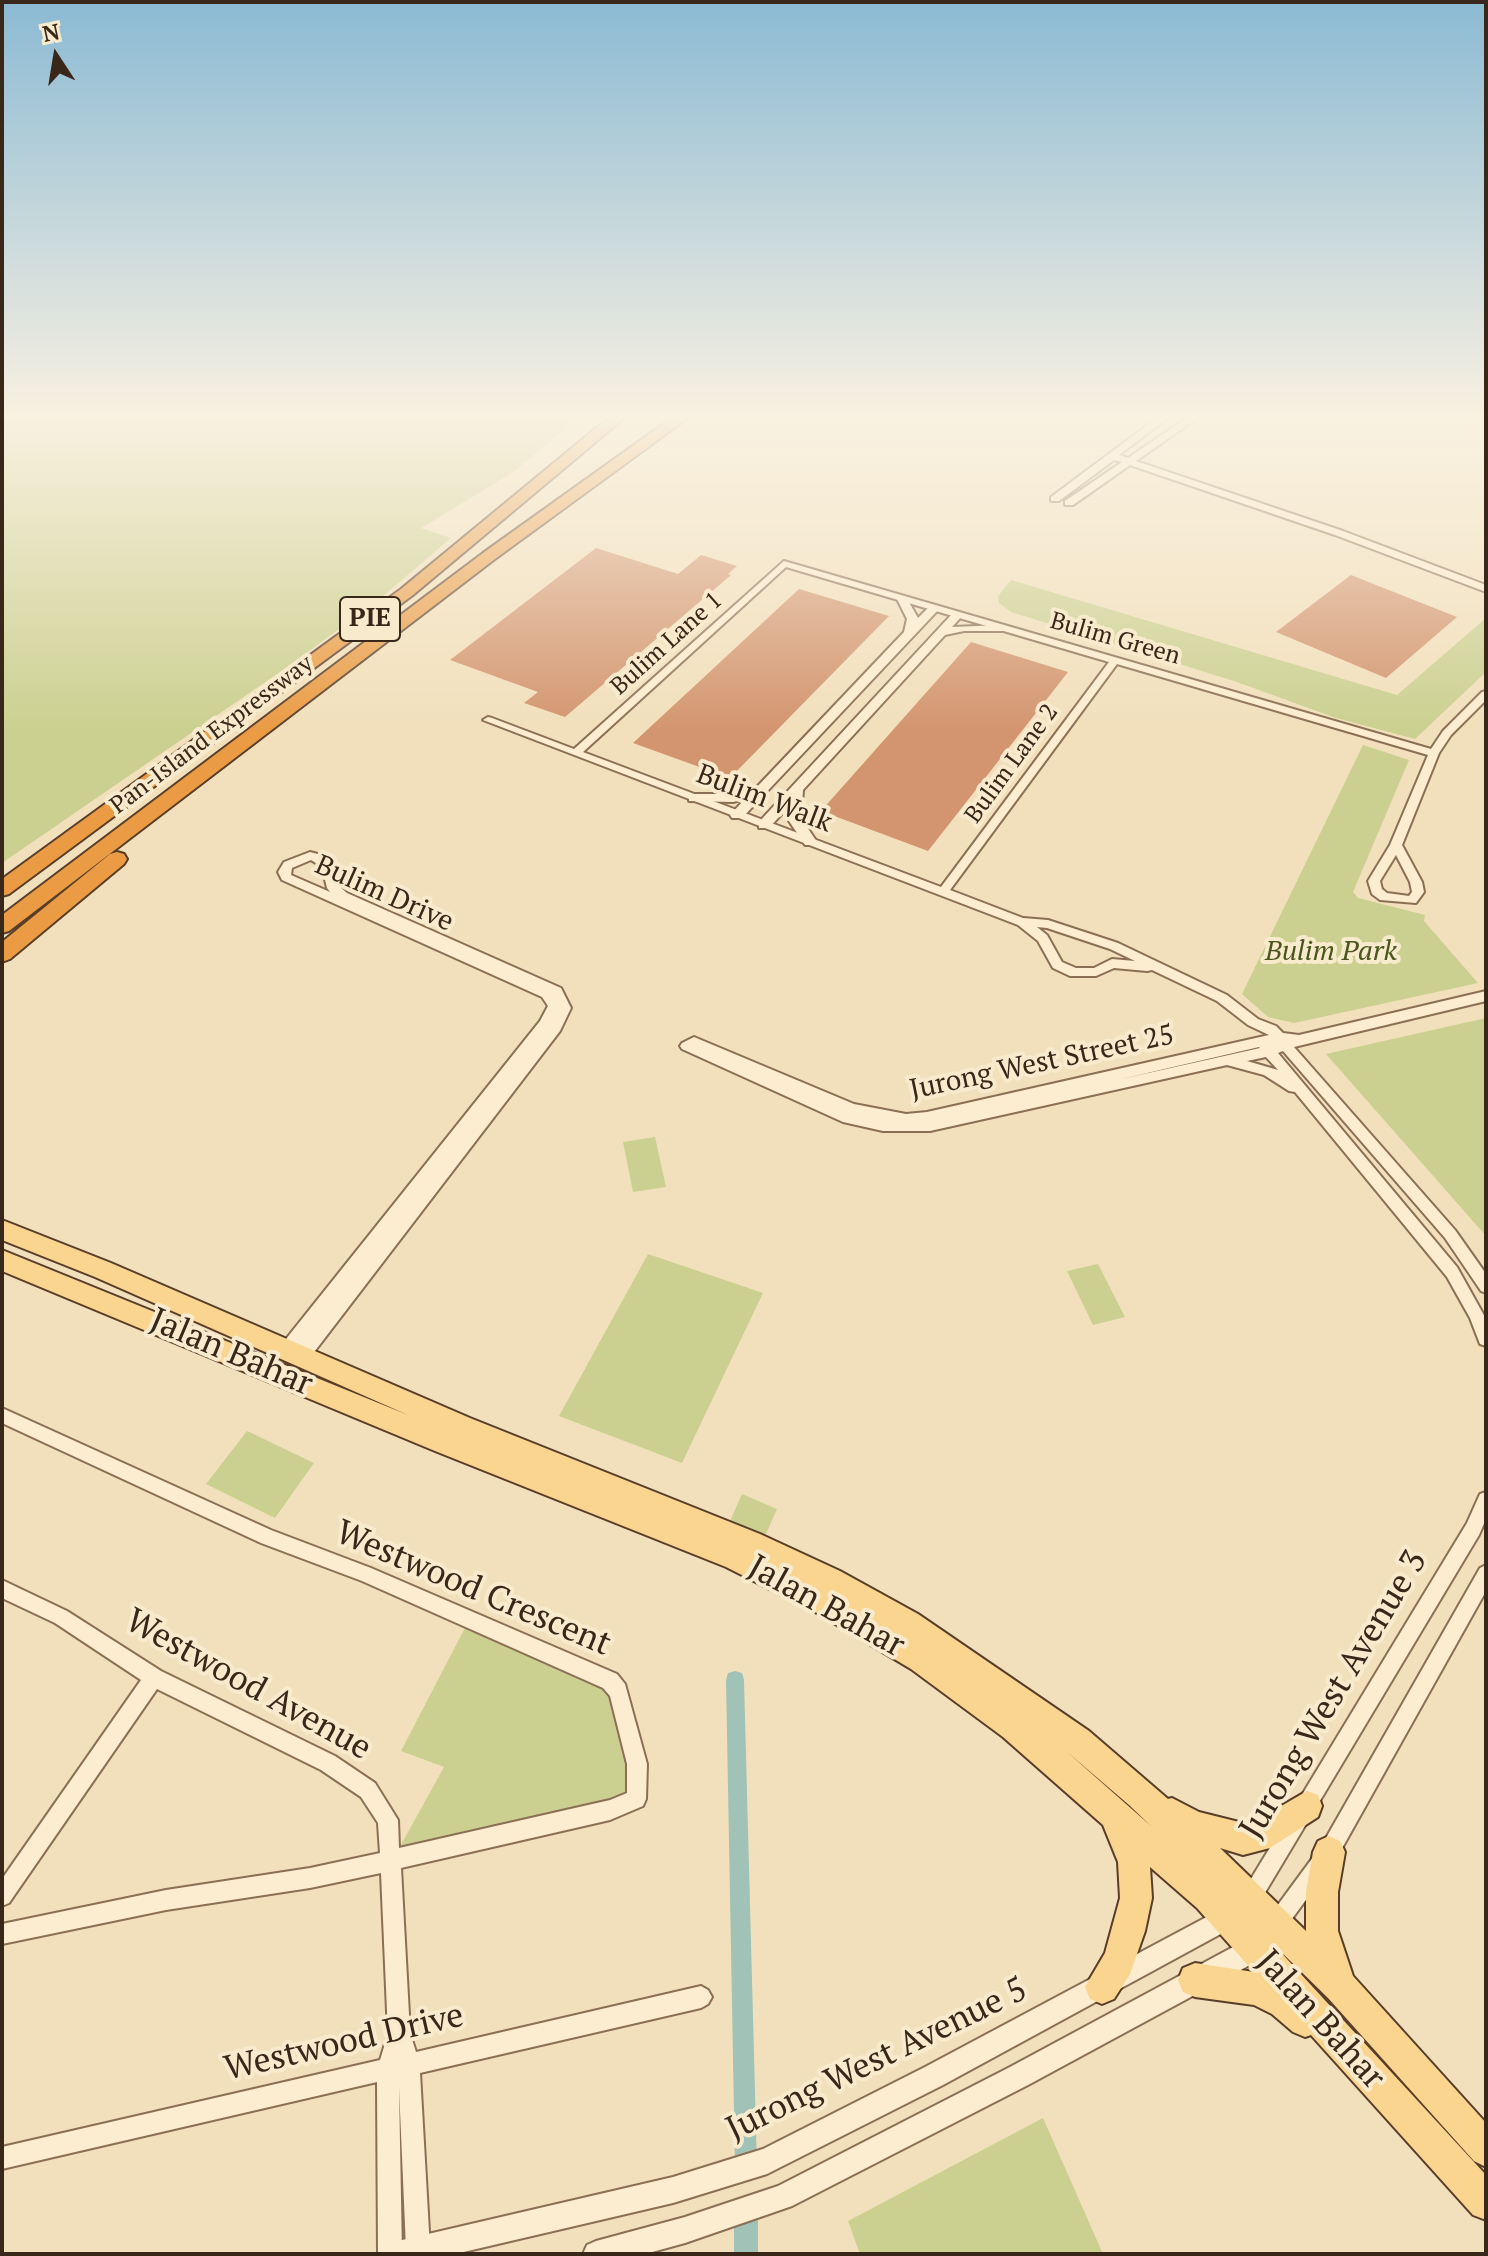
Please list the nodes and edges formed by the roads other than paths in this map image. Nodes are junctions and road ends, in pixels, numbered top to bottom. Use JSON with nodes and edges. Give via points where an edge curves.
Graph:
{"nodes":[{"id":1,"x":494,"y":520,"type":"edge"},
{"id":2,"x":538,"y":520,"type":"edge"},
{"id":3,"x":1301,"y":520,"type":"edge"},
{"id":4,"x":1321,"y":520,"type":"edge"},
{"id":5,"x":784,"y":564,"type":"joint"},
{"id":6,"x":1486,"y":578,"type":"edge"},
{"id":7,"x":1486,"y":589,"type":"edge"},
{"id":8,"x":902,"y":599,"type":"junction"},
{"id":9,"x":934,"y":608,"type":"junction"},
{"id":10,"x":957,"y":615,"type":"junction"},
{"id":11,"x":1002,"y":628,"type":"junction"},
{"id":12,"x":942,"y":632,"type":"junction"},
{"id":13,"x":910,"y":633,"type":"junction"},
{"id":14,"x":1115,"y":660,"type":"junction"},
{"id":15,"x":1486,"y":694,"type":"edge"},
{"id":16,"x":488,"y":720,"type":"dead end"},
{"id":17,"x":575,"y":753,"type":"junction"},
{"id":18,"x":1434,"y":753,"type":"junction"},
{"id":19,"x":157,"y":775,"type":"junction"},
{"id":20,"x":798,"y":790,"type":"junction"},
{"id":21,"x":759,"y":792,"type":"junction"},
{"id":22,"x":694,"y":798,"type":"junction"},
{"id":23,"x":154,"y":812,"type":"junction"},
{"id":24,"x":737,"y":815,"type":"junction"},
{"id":25,"x":764,"y":825,"type":"junction"},
{"id":26,"x":810,"y":842,"type":"junction"},
{"id":27,"x":1396,"y":845,"type":"junction"},
{"id":28,"x":2,"y":873,"type":"edge"},
{"id":29,"x":2,"y":889,"type":"edge"},
{"id":30,"x":943,"y":892,"type":"junction"},
{"id":31,"x":1022,"y":922,"type":"junction"},
{"id":32,"x":2,"y":926,"type":"edge"},
{"id":33,"x":1114,"y":946,"type":"junction"},
{"id":34,"x":2,"y":954,"type":"edge"},
{"id":35,"x":1112,"y":963,"type":"junction"},
{"id":36,"x":1160,"y":969,"type":"junction"},
{"id":37,"x":1486,"y":996,"type":"edge"},
{"id":38,"x":1253,"y":1022,"type":"junction"},
{"id":39,"x":1288,"y":1042,"type":"junction"},
{"id":40,"x":1266,"y":1047,"type":"junction"},
{"id":41,"x":1225,"y":1060,"type":"junction"},
{"id":42,"x":1301,"y":1091,"type":"junction"},
{"id":43,"x":2,"y":1230,"type":"edge"},
{"id":44,"x":2,"y":1260,"type":"edge"},
{"id":45,"x":97,"y":1282,"type":"junction"},
{"id":46,"x":1486,"y":1286,"type":"edge"},
{"id":47,"x":1486,"y":1339,"type":"edge"},
{"id":48,"x":295,"y":1352,"type":"junction"},
{"id":49,"x":2,"y":1415,"type":"edge"},
{"id":50,"x":1485,"y":1507,"type":"edge"},
{"id":51,"x":1486,"y":1574,"type":"edge"},
{"id":52,"x":2,"y":1589,"type":"edge"},
{"id":53,"x":154,"y":1678,"type":"junction"},
{"id":54,"x":1140,"y":1794,"type":"junction"},
{"id":55,"x":1108,"y":1806,"type":"junction"},
{"id":56,"x":1307,"y":1806,"type":"junction"},
{"id":57,"x":1329,"y":1852,"type":"junction"},
{"id":58,"x":392,"y":1861,"type":"junction"},
{"id":59,"x":2,"y":1896,"type":"edge"},
{"id":60,"x":1239,"y":1908,"type":"junction"},
{"id":61,"x":2,"y":1934,"type":"edge"},
{"id":62,"x":1265,"y":1936,"type":"junction"},
{"id":63,"x":1195,"y":1980,"type":"junction"},
{"id":64,"x":1340,"y":1986,"type":"junction"},
{"id":65,"x":1102,"y":1987,"type":"junction"},
{"id":66,"x":701,"y":1997,"type":"dead end"},
{"id":67,"x":399,"y":2065,"type":"junction"},
{"id":68,"x":1362,"y":2066,"type":"junction"},
{"id":69,"x":1486,"y":2149,"type":"edge"},
{"id":70,"x":2,"y":2158,"type":"edge"},
{"id":71,"x":1486,"y":2202,"type":"edge"},
{"id":72,"x":408,"y":2252,"type":"edge"},
{"id":73,"x":390,"y":2254,"type":"edge"},
{"id":74,"x":596,"y":2254,"type":"edge"}],
"edges":[{"from":1,"to":19,"type":"highway","name":"Pan-Island Expressway","number":"PIE","via":[[407,592]]},
{"from":2,"to":23,"type":"highway","name":"Pan-Island Expressway","number":"PIE"},
{"from":3,"to":7,"type":"street"},
{"from":4,"to":6,"type":"street"},
{"from":5,"to":8,"type":"street","name":"Bulim Green"},
{"from":5,"to":17,"type":"street","name":"Bulim Lane 1"},
{"from":8,"to":9,"type":"street","name":"Bulim Green"},
{"from":8,"to":13,"type":"street","via":[[912,611]]},
{"from":9,"to":10,"type":"street","name":"Bulim Green"},
{"from":9,"to":13,"type":"street"},
{"from":10,"to":11,"type":"street","name":"Bulim Green"},
{"from":10,"to":12,"type":"street"},
{"from":11,"to":12,"type":"street"},
{"from":11,"to":14,"type":"street","name":"Bulim Green"},
{"from":12,"to":20,"type":"street"},
{"from":13,"to":21,"type":"street"},
{"from":14,"to":18,"type":"street","name":"Bulim Green"},
{"from":14,"to":30,"type":"street","name":"Bulim Lane 2"},
{"from":15,"to":18,"type":"street"},
{"from":16,"to":17,"type":"street","name":"Bulim Walk"},
{"from":17,"to":22,"type":"street","name":"Bulim Walk"},
{"from":18,"to":27,"type":"street"},
{"from":19,"to":28,"type":"highway"},
{"from":19,"to":29,"type":"highway","name":"Pan-Island Expressway","number":"PIE"},
{"from":20,"to":25,"type":"street"},
{"from":20,"to":26,"type":"street","via":[[794,818]]},
{"from":21,"to":22,"type":"street"},
{"from":21,"to":24,"type":"street"},
{"from":22,"to":24,"type":"street","name":"Bulim Walk"},
{"from":23,"to":32,"type":"highway","name":"Pan-Island Expressway","number":"PIE"},
{"from":23,"to":34,"type":"highway","via":[[142,837]]},
{"from":24,"to":25,"type":"street","name":"Bulim Walk"},
{"from":25,"to":26,"type":"street","name":"Bulim Walk"},
{"from":26,"to":30,"type":"street","name":"Bulim Walk"},
{"from":27,"to":27,"type":"street","via":[[1416,882],[1418,892],[1412,900],[1376,891],[1374,881]]},
{"from":30,"to":31,"type":"street","name":"Bulim Walk"},
{"from":31,"to":33,"type":"street","name":"Bulim Walk","via":[[1048,924]]},
{"from":31,"to":35,"type":"street","name":"Bulim Walk","via":[[1043,938],[1057,965],[1074,973],[1096,972]]},
{"from":33,"to":35,"type":"street","via":[[1118,954]]},
{"from":33,"to":36,"type":"street","name":"Bulim Walk"},
{"from":35,"to":36,"type":"street","name":"Bulim Walk"},
{"from":36,"to":38,"type":"street","name":"Bulim Walk","via":[[1222,998]]},
{"from":37,"to":39,"type":"street","name":"Jurong West Street 25"},
{"from":38,"to":39,"type":"street","name":"Bulim Walk"},
{"from":38,"to":40,"type":"street","name":"Bulim Walk","via":[[1254,1033]]},
{"from":39,"to":40,"type":"street","name":"Jurong West Street 25"},
{"from":39,"to":46,"type":"street","via":[[1450,1234]]},
{"from":40,"to":41,"type":"street","name":"Jurong West Street 25"},
{"from":40,"to":41,"type":"street","name":"Jurong West Street 25","via":[[906,1119],[852,1109],[694,1042],[687,1046],[848,1118],[898,1127],[930,1126]]},
{"from":40,"to":42,"type":"street"},
{"from":41,"to":42,"type":"street","via":[[1268,1071]]},
{"from":42,"to":47,"type":"street","via":[[1452,1272]]},
{"from":43,"to":45,"type":"main road","name":"Jalan Bahar"},
{"from":44,"to":45,"type":"main road","name":"Jalan Bahar"},
{"from":45,"to":48,"type":"main road","name":"Jalan Bahar"},
{"from":45,"to":55,"type":"main road","name":"Jalan Bahar","via":[[444,1442],[735,1557],[827,1603],[967,1692]]},
{"from":48,"to":48,"type":"street","name":"Bulim Drive","via":[[554,1006],[547,994],[286,877],[288,865],[310,856],[328,865],[333,888],[343,896],[556,991],[564,1008],[555,1028]]},
{"from":48,"to":54,"type":"main road","name":"Jalan Bahar","via":[[830,1581],[908,1624],[997,1685]]},
{"from":49,"to":58,"type":"street","name":"Westwood Crescent","via":[[267,1537],[610,1681],[618,1691],[637,1764],[636,1799],[610,1810]]},
{"from":50,"to":56,"type":"street","name":"Jurong West Avenue 3"},
{"from":51,"to":57,"type":"street"},
{"from":52,"to":53,"type":"street","name":"Westwood Avenue","via":[[61,1617]]},
{"from":53,"to":58,"type":"street","name":"Westwood Avenue","via":[[328,1763],[368,1790],[388,1820]]},
{"from":53,"to":59,"type":"street"},
{"from":54,"to":56,"type":"main road","via":[[1193,1826],[1243,1839],[1259,1837]]},
{"from":54,"to":60,"type":"main road","name":"Jalan Bahar"},
{"from":55,"to":60,"type":"main road","name":"Jalan Bahar"},
{"from":55,"to":65,"type":"main road","via":[[1134,1862],[1136,1898],[1118,1962]]},
{"from":56,"to":60,"type":"street","name":"Jurong West Avenue 3"},
{"from":57,"to":62,"type":"street"},
{"from":57,"to":64,"type":"main road","via":[[1322,1931]]},
{"from":58,"to":61,"type":"street","name":"Westwood Crescent"},
{"from":58,"to":67,"type":"street","name":"Westwood Avenue"},
{"from":60,"to":62,"type":"main road","name":"Jalan Bahar"},
{"from":60,"to":65,"type":"street","name":"Jurong West Avenue 5"},
{"from":62,"to":63,"type":"street"},
{"from":62,"to":64,"type":"main road","name":"Jalan Bahar"},
{"from":62,"to":68,"type":"main road","name":"Jalan Bahar"},
{"from":63,"to":68,"type":"main road","via":[[1255,1989],[1284,2002]]},
{"from":63,"to":74,"type":"street","via":[[783,2197]]},
{"from":64,"to":69,"type":"main road","name":"Jalan Bahar"},
{"from":65,"to":72,"type":"street","name":"Jurong West Avenue 5","via":[[767,2161],[673,2190]]},
{"from":66,"to":67,"type":"street","name":"Westwood Drive"},
{"from":67,"to":70,"type":"street","name":"Westwood Drive"},
{"from":67,"to":72,"type":"street","name":"Westwood Avenue"},
{"from":67,"to":73,"type":"street","name":"Westwood Avenue"},
{"from":68,"to":71,"type":"main road","name":"Jalan Bahar"}]}
